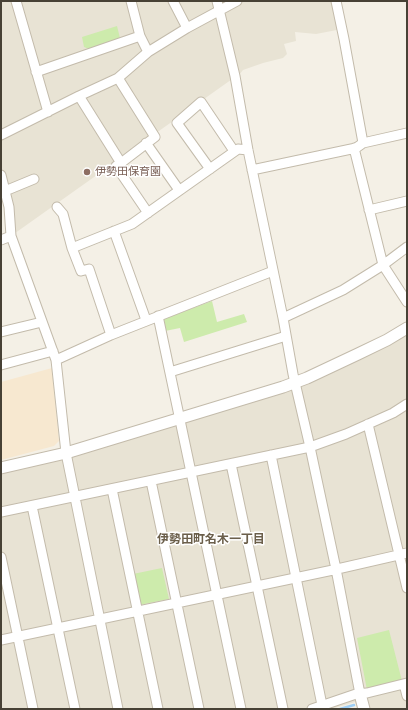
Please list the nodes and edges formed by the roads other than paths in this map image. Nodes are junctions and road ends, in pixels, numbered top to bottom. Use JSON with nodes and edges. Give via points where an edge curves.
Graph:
{"nodes":[{"id":1,"x":16,"y":1,"type":"edge"},
{"id":2,"x":131,"y":1,"type":"edge"},
{"id":3,"x":173,"y":1,"type":"edge"},
{"id":4,"x":216,"y":1,"type":"edge"},
{"id":5,"x":237,"y":1,"type":"edge"},
{"id":6,"x":336,"y":1,"type":"edge"},
{"id":7,"x":219,"y":11,"type":"junction"},
{"id":8,"x":187,"y":28,"type":"junction"},
{"id":9,"x":140,"y":36,"type":"junction"},
{"id":10,"x":148,"y":52,"type":"junction"},
{"id":11,"x":36,"y":72,"type":"junction"},
{"id":12,"x":118,"y":78,"type":"junction"},
{"id":13,"x":79,"y":96,"type":"junction"},
{"id":14,"x":48,"y":112,"type":"junction"},
{"id":15,"x":407,"y":134,"type":"edge"},
{"id":16,"x":1,"y":135,"type":"edge"},
{"id":17,"x":146,"y":143,"type":"junction"},
{"id":18,"x":363,"y":143,"type":"junction"},
{"id":19,"x":354,"y":148,"type":"junction"},
{"id":20,"x":248,"y":150,"type":"junction"},
{"id":21,"x":234,"y":152,"type":"junction"},
{"id":22,"x":121,"y":163,"type":"junction"},
{"id":23,"x":210,"y":168,"type":"junction"},
{"id":24,"x":252,"y":170,"type":"junction"},
{"id":25,"x":1,"y":175,"type":"edge"},
{"id":26,"x":34,"y":179,"type":"dead end"},
{"id":27,"x":3,"y":189,"type":"edge"},
{"id":28,"x":179,"y":190,"type":"junction"},
{"id":29,"x":407,"y":201,"type":"edge"},
{"id":30,"x":57,"y":207,"type":"dead end"},
{"id":31,"x":369,"y":210,"type":"junction"},
{"id":32,"x":148,"y":213,"type":"junction"},
{"id":33,"x":114,"y":231,"type":"junction"},
{"id":34,"x":11,"y":236,"type":"junction"},
{"id":35,"x":1,"y":240,"type":"edge"},
{"id":36,"x":407,"y":247,"type":"edge"},
{"id":37,"x":72,"y":248,"type":"junction"},
{"id":38,"x":383,"y":265,"type":"junction"},
{"id":39,"x":273,"y":271,"type":"junction"},
{"id":40,"x":407,"y":302,"type":"edge"},
{"id":41,"x":158,"y":316,"type":"junction"},
{"id":42,"x":283,"y":318,"type":"junction"},
{"id":43,"x":146,"y":320,"type":"junction"},
{"id":44,"x":42,"y":322,"type":"junction"},
{"id":45,"x":407,"y":328,"type":"edge"},
{"id":46,"x":1,"y":332,"type":"edge"},
{"id":47,"x":111,"y":334,"type":"junction"},
{"id":48,"x":286,"y":336,"type":"junction"},
{"id":49,"x":55,"y":355,"type":"junction"},
{"id":50,"x":1,"y":366,"type":"edge"},
{"id":51,"x":170,"y":372,"type":"junction"},
{"id":52,"x":295,"y":383,"type":"junction"},
{"id":53,"x":407,"y":404,"type":"edge"},
{"id":54,"x":180,"y":419,"type":"junction"},
{"id":55,"x":368,"y":424,"type":"junction"},
{"id":56,"x":310,"y":447,"type":"junction"},
{"id":57,"x":66,"y":452,"type":"junction"},
{"id":58,"x":271,"y":455,"type":"junction"},
{"id":59,"x":231,"y":464,"type":"junction"},
{"id":60,"x":1,"y":468,"type":"edge"},
{"id":61,"x":191,"y":472,"type":"junction"},
{"id":62,"x":151,"y":481,"type":"junction"},
{"id":63,"x":112,"y":489,"type":"junction"},
{"id":64,"x":75,"y":497,"type":"junction"},
{"id":65,"x":32,"y":506,"type":"junction"},
{"id":66,"x":1,"y":512,"type":"edge"},
{"id":67,"x":403,"y":554,"type":"edge"},
{"id":68,"x":1,"y":557,"type":"edge"},
{"id":69,"x":336,"y":570,"type":"junction"},
{"id":70,"x":297,"y":578,"type":"junction"},
{"id":71,"x":257,"y":586,"type":"junction"},
{"id":72,"x":407,"y":588,"type":"edge"},
{"id":73,"x":216,"y":594,"type":"junction"},
{"id":74,"x":176,"y":603,"type":"junction"},
{"id":75,"x":137,"y":611,"type":"junction"},
{"id":76,"x":100,"y":619,"type":"junction"},
{"id":77,"x":58,"y":628,"type":"junction"},
{"id":78,"x":18,"y":636,"type":"junction"},
{"id":79,"x":1,"y":640,"type":"edge"},
{"id":80,"x":405,"y":684,"type":"edge"},
{"id":81,"x":360,"y":694,"type":"junction"},
{"id":82,"x":407,"y":696,"type":"edge"},
{"id":83,"x":322,"y":705,"type":"junction"},
{"id":84,"x":33,"y":709,"type":"edge"},
{"id":85,"x":75,"y":709,"type":"edge"},
{"id":86,"x":118,"y":709,"type":"edge"},
{"id":87,"x":158,"y":709,"type":"edge"},
{"id":88,"x":199,"y":709,"type":"edge"},
{"id":89,"x":241,"y":709,"type":"edge"},
{"id":90,"x":283,"y":709,"type":"edge"},
{"id":91,"x":312,"y":709,"type":"edge"},
{"id":92,"x":364,"y":709,"type":"edge"}],
"edges":[{"from":1,"to":11,"type":"street"},
{"from":2,"to":9,"type":"street"},
{"from":3,"to":8,"type":"street"},
{"from":4,"to":7,"type":"street"},
{"from":5,"to":7,"type":"street"},
{"from":6,"to":18,"type":"street"},
{"from":7,"to":8,"type":"street"},
{"from":7,"to":20,"type":"street","via":[[235,76]]},
{"from":8,"to":10,"type":"street"},
{"from":9,"to":10,"type":"street"},
{"from":9,"to":11,"type":"street"},
{"from":10,"to":12,"type":"street"},
{"from":11,"to":14,"type":"street"},
{"from":12,"to":13,"type":"street"},
{"from":12,"to":17,"type":"street","via":[[155,137]]},
{"from":13,"to":14,"type":"street"},
{"from":13,"to":22,"type":"street"},
{"from":14,"to":16,"type":"street"},
{"from":15,"to":18,"type":"street"},
{"from":17,"to":22,"type":"street"},
{"from":17,"to":28,"type":"street"},
{"from":18,"to":19,"type":"street"},
{"from":19,"to":24,"type":"street"},
{"from":19,"to":31,"type":"street"},
{"from":20,"to":21,"type":"street","via":[[238,149]]},
{"from":20,"to":24,"type":"street"},
{"from":21,"to":23,"type":"street"},
{"from":21,"to":23,"type":"street","via":[[201,102],[177,123]]},
{"from":22,"to":32,"type":"street","via":[[116,166]]},
{"from":23,"to":28,"type":"street"},
{"from":24,"to":39,"type":"street"},
{"from":25,"to":27,"type":"street"},
{"from":26,"to":27,"type":"street"},
{"from":27,"to":34,"type":"street","via":[[9,207]]},
{"from":28,"to":32,"type":"street"},
{"from":29,"to":31,"type":"street"},
{"from":30,"to":37,"type":"street","via":[[63,214]]},
{"from":31,"to":38,"type":"street"},
{"from":32,"to":33,"type":"street","via":[[132,224]]},
{"from":33,"to":37,"type":"street"},
{"from":33,"to":43,"type":"street"},
{"from":34,"to":35,"type":"street"},
{"from":34,"to":44,"type":"street"},
{"from":36,"to":38,"type":"street"},
{"from":37,"to":47,"type":"street","via":[[81,271],[89,269]]},
{"from":38,"to":40,"type":"street"},
{"from":38,"to":42,"type":"street","via":[[343,290]]},
{"from":39,"to":41,"type":"street"},
{"from":39,"to":42,"type":"street"},
{"from":41,"to":43,"type":"street"},
{"from":41,"to":51,"type":"street"},
{"from":42,"to":48,"type":"street"},
{"from":43,"to":47,"type":"street"},
{"from":44,"to":46,"type":"street"},
{"from":44,"to":49,"type":"street"},
{"from":45,"to":52,"type":"street","via":[[370,349]]},
{"from":47,"to":49,"type":"street"},
{"from":48,"to":51,"type":"street"},
{"from":48,"to":52,"type":"street"},
{"from":49,"to":50,"type":"street"},
{"from":49,"to":57,"type":"street"},
{"from":51,"to":54,"type":"street"},
{"from":52,"to":54,"type":"street"},
{"from":52,"to":56,"type":"street"},
{"from":53,"to":55,"type":"street","via":[[394,413]]},
{"from":54,"to":57,"type":"street"},
{"from":54,"to":61,"type":"street"},
{"from":55,"to":56,"type":"street"},
{"from":55,"to":67,"type":"street"},
{"from":56,"to":58,"type":"street"},
{"from":56,"to":69,"type":"street"},
{"from":57,"to":60,"type":"street"},
{"from":57,"to":64,"type":"street"},
{"from":58,"to":59,"type":"street"},
{"from":58,"to":70,"type":"street"},
{"from":59,"to":61,"type":"street"},
{"from":59,"to":71,"type":"street"},
{"from":61,"to":62,"type":"street"},
{"from":61,"to":73,"type":"street"},
{"from":62,"to":63,"type":"street"},
{"from":62,"to":74,"type":"street"},
{"from":63,"to":64,"type":"street"},
{"from":63,"to":75,"type":"street"},
{"from":64,"to":65,"type":"street"},
{"from":64,"to":76,"type":"street"},
{"from":65,"to":66,"type":"street"},
{"from":65,"to":77,"type":"street"},
{"from":67,"to":69,"type":"street"},
{"from":67,"to":72,"type":"street"},
{"from":68,"to":78,"type":"street"},
{"from":69,"to":70,"type":"street"},
{"from":69,"to":81,"type":"street"},
{"from":70,"to":71,"type":"street"},
{"from":70,"to":83,"type":"street"},
{"from":71,"to":73,"type":"street"},
{"from":71,"to":90,"type":"street"},
{"from":73,"to":74,"type":"street"},
{"from":73,"to":89,"type":"street"},
{"from":74,"to":75,"type":"street"},
{"from":74,"to":88,"type":"street"},
{"from":75,"to":76,"type":"street"},
{"from":75,"to":87,"type":"street"},
{"from":76,"to":77,"type":"street"},
{"from":76,"to":86,"type":"street"},
{"from":77,"to":78,"type":"street"},
{"from":77,"to":85,"type":"street"},
{"from":78,"to":79,"type":"street"},
{"from":78,"to":84,"type":"street"},
{"from":80,"to":81,"type":"street"},
{"from":80,"to":82,"type":"street"},
{"from":81,"to":83,"type":"street"},
{"from":81,"to":92,"type":"street"},
{"from":83,"to":91,"type":"street"}]}
